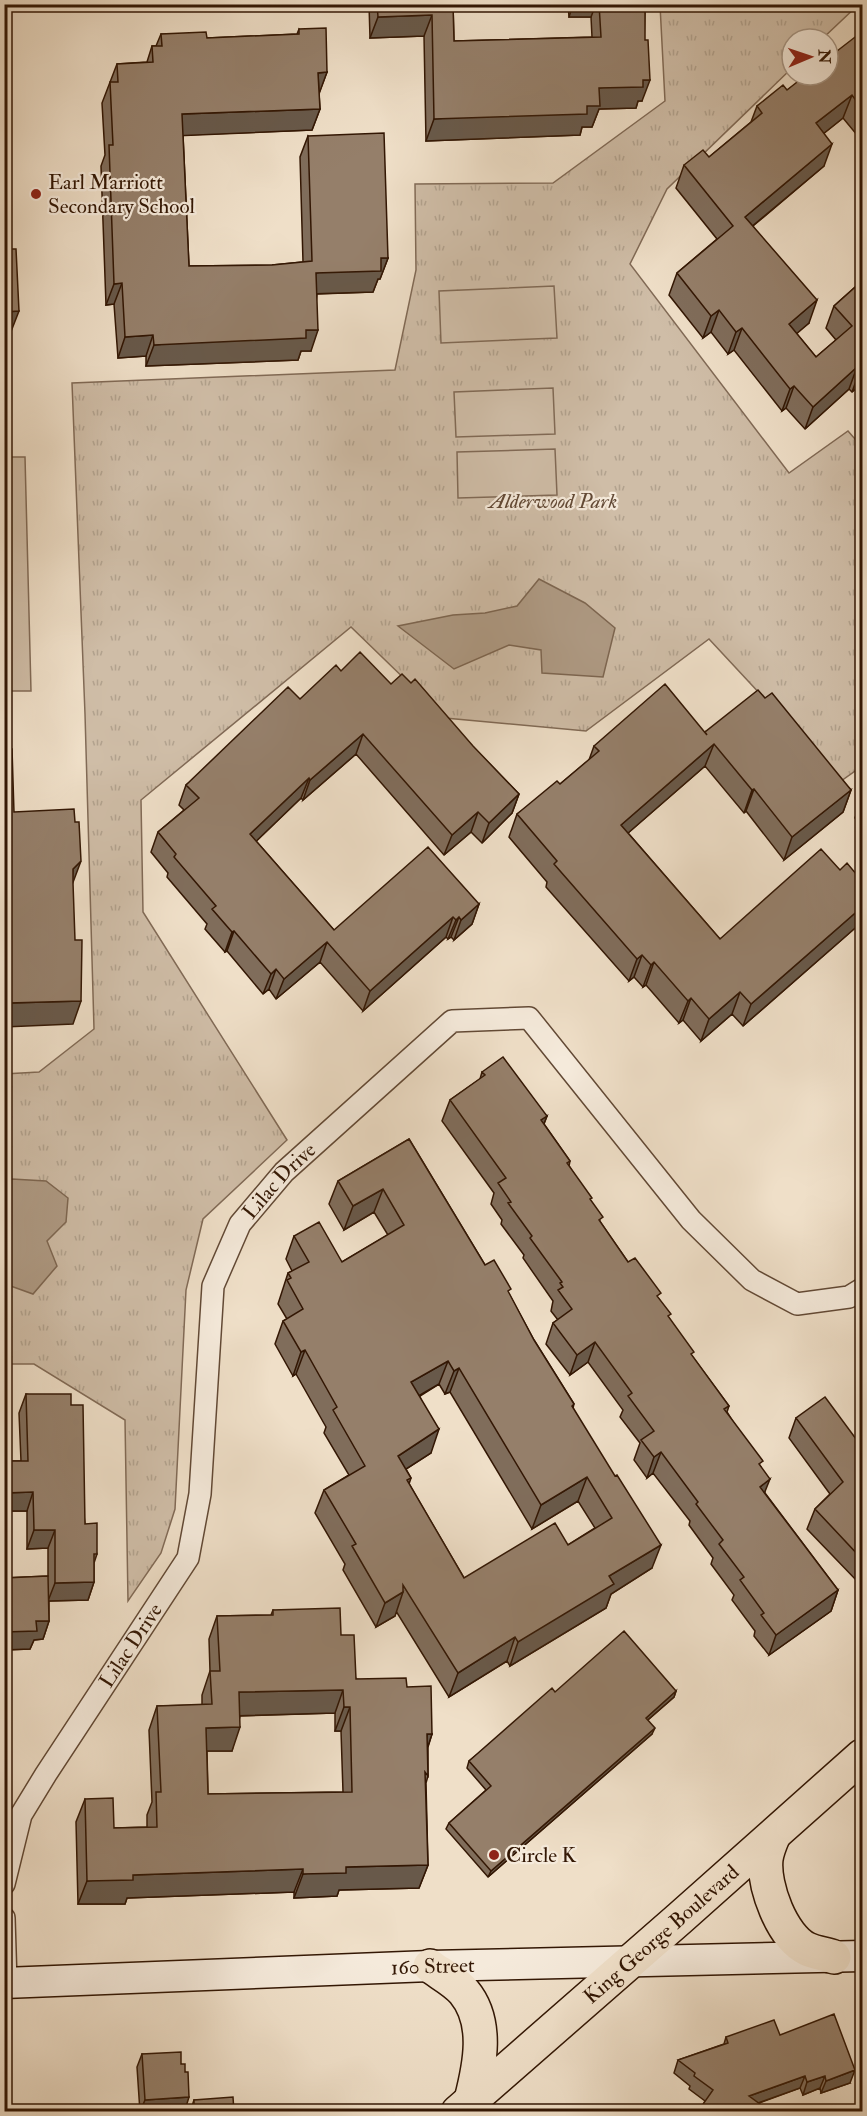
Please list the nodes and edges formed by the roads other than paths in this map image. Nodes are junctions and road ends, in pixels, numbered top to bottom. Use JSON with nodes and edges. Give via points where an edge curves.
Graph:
{"nodes":[{"id":1,"x":862,"y":1289,"type":"edge"},
{"id":2,"x":862,"y":1756,"type":"edge"},
{"id":3,"x":772,"y":1837,"type":"junction"},
{"id":4,"x":4,"y":1884,"type":"edge"},
{"id":5,"x":4,"y":1918,"type":"edge"},
{"id":6,"x":848,"y":1956,"type":"edge"},
{"id":7,"x":630,"y":1961,"type":"junction"},
{"id":8,"x":430,"y":1966,"type":"junction"},
{"id":9,"x":5,"y":1983,"type":"edge"},
{"id":10,"x":465,"y":2106,"type":"edge"}],
"edges":[{"from":1,"to":4,"type":"street","name":"Lilac Drive","via":[[849,1297],[797,1304],[752,1280],[691,1220],[529,1018],[452,1021],[284,1172],[240,1224],[213,1286],[200,1494],[188,1558],[21,1815]]},
{"from":2,"to":3,"type":"main road","name":"King George Boulevard"},
{"from":3,"to":6,"type":"main road","via":[[766,1859],[767,1884],[788,1932],[806,1948]]},
{"from":3,"to":7,"type":"main road","name":"King George Boulevard"},
{"from":5,"to":9,"type":"street"},
{"from":6,"to":7,"type":"main road","name":"160 Street"},
{"from":7,"to":8,"type":"main road","name":"160 Street"},
{"from":7,"to":10,"type":"main road","name":"King George Boulevard"},
{"from":8,"to":9,"type":"main road","name":"160 Street"},
{"from":8,"to":10,"type":"main road","via":[[464,1991],[478,2017],[481,2050],[477,2076]]}]}
